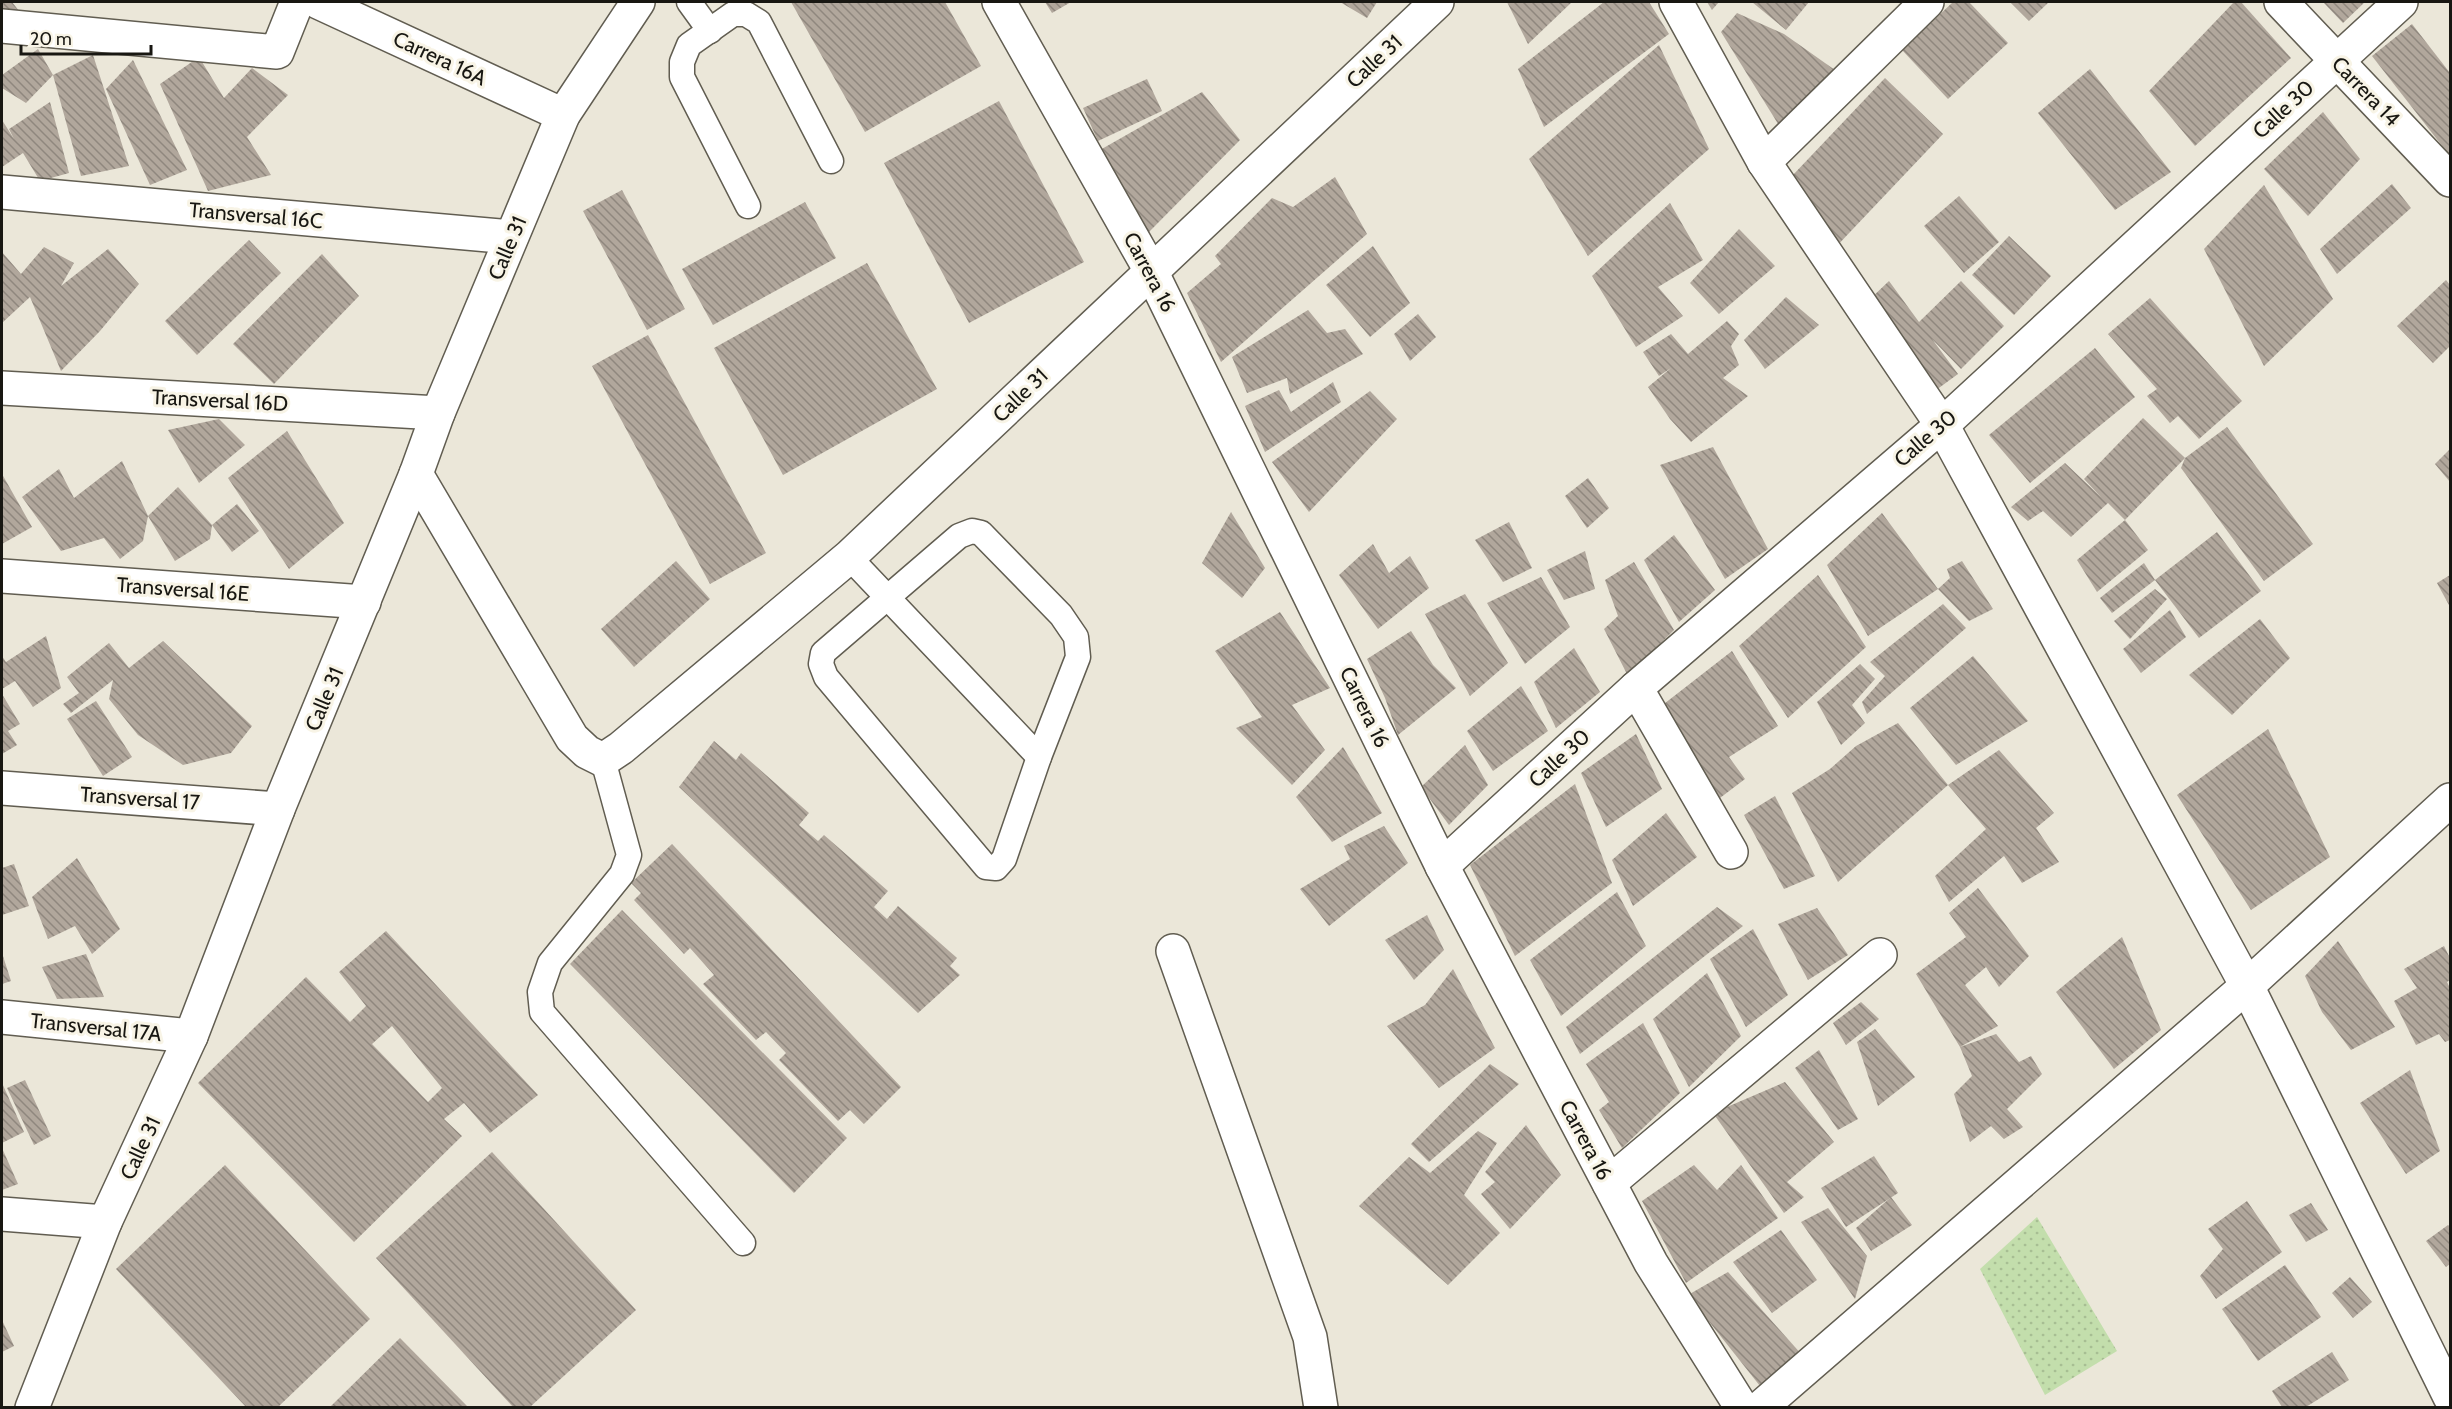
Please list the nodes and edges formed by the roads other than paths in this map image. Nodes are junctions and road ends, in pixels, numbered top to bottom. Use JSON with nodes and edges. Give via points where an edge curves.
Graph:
{"nodes":[{"id":1,"x":297,"y":2,"type":"edge"},
{"id":2,"x":318,"y":2,"type":"edge"},
{"id":3,"x":638,"y":2,"type":"edge"},
{"id":4,"x":688,"y":2,"type":"edge"},
{"id":5,"x":999,"y":2,"type":"edge"},
{"id":6,"x":1437,"y":2,"type":"edge"},
{"id":7,"x":1676,"y":2,"type":"edge"},
{"id":8,"x":1927,"y":2,"type":"edge"},
{"id":9,"x":2281,"y":2,"type":"edge"},
{"id":10,"x":2401,"y":2,"type":"edge"},
{"id":11,"x":2,"y":26,"type":"edge"},
{"id":12,"x":710,"y":31,"type":"junction"},
{"id":13,"x":2336,"y":60,"type":"junction"},
{"id":14,"x":563,"y":115,"type":"junction"},
{"id":15,"x":831,"y":161,"type":"dead end"},
{"id":16,"x":1764,"y":162,"type":"junction"},
{"id":17,"x":2451,"y":180,"type":"edge"},
{"id":18,"x":2,"y":192,"type":"edge"},
{"id":19,"x":748,"y":206,"type":"dead end"},
{"id":20,"x":511,"y":237,"type":"junction"},
{"id":21,"x":1151,"y":271,"type":"junction"},
{"id":22,"x":2,"y":388,"type":"edge"},
{"id":23,"x":438,"y":412,"type":"junction"},
{"id":24,"x":1942,"y":425,"type":"junction"},
{"id":25,"x":416,"y":474,"type":"junction"},
{"id":26,"x":849,"y":557,"type":"junction"},
{"id":27,"x":2,"y":576,"type":"edge"},
{"id":28,"x":887,"y":598,"type":"junction"},
{"id":29,"x":364,"y":602,"type":"junction"},
{"id":30,"x":1636,"y":688,"type":"junction"},
{"id":31,"x":595,"y":756,"type":"junction"},
{"id":32,"x":1039,"y":757,"type":"junction"},
{"id":33,"x":2,"y":788,"type":"edge"},
{"id":34,"x":2451,"y":800,"type":"edge"},
{"id":35,"x":278,"y":809,"type":"junction"},
{"id":36,"x":1731,"y":852,"type":"dead end"},
{"id":37,"x":1442,"y":866,"type":"junction"},
{"id":38,"x":1173,"y":951,"type":"dead end"},
{"id":39,"x":1880,"y":955,"type":"dead end"},
{"id":40,"x":2247,"y":986,"type":"junction"},
{"id":41,"x":2,"y":1017,"type":"edge"},
{"id":42,"x":191,"y":1036,"type":"junction"},
{"id":43,"x":1609,"y":1183,"type":"junction"},
{"id":44,"x":2,"y":1214,"type":"edge"},
{"id":45,"x":105,"y":1222,"type":"junction"},
{"id":46,"x":743,"y":1243,"type":"dead end"},
{"id":47,"x":2451,"y":1397,"type":"edge"},
{"id":48,"x":32,"y":1407,"type":"edge"},
{"id":49,"x":1321,"y":1407,"type":"edge"},
{"id":50,"x":1742,"y":1407,"type":"edge"},
{"id":51,"x":1760,"y":1407,"type":"edge"}],
"edges":[{"from":1,"to":11,"type":"street","via":[[277,52]]},
{"from":2,"to":14,"type":"street","name":"Carrera 16A"},
{"from":3,"to":14,"type":"street","name":"Calle 31"},
{"from":4,"to":12,"type":"lane"},
{"from":5,"to":21,"type":"street","name":"Carrera 16"},
{"from":6,"to":21,"type":"street","name":"Calle 31"},
{"from":7,"to":16,"type":"street"},
{"from":8,"to":16,"type":"street"},
{"from":9,"to":13,"type":"street","name":"Carrera 14"},
{"from":10,"to":13,"type":"street","name":"Calle 30"},
{"from":12,"to":15,"type":"lane","via":[[733,14],[746,14],[759,22]]},
{"from":12,"to":19,"type":"lane","via":[[689,45],[682,62],[682,77]]},
{"from":13,"to":17,"type":"street","name":"Carrera 14"},
{"from":13,"to":24,"type":"street","name":"Calle 30"},
{"from":14,"to":20,"type":"street","name":"Calle 31"},
{"from":16,"to":24,"type":"street"},
{"from":18,"to":20,"type":"street","name":"Transversal 16C"},
{"from":20,"to":23,"type":"street","name":"Calle 31"},
{"from":21,"to":26,"type":"street","name":"Calle 31"},
{"from":21,"to":37,"type":"street","name":"Carrera 16"},
{"from":22,"to":23,"type":"street","name":"Transversal 16D"},
{"from":23,"to":25,"type":"street","name":"Calle 31"},
{"from":24,"to":30,"type":"street","name":"Calle 30"},
{"from":24,"to":40,"type":"street"},
{"from":25,"to":29,"type":"street","name":"Calle 31"},
{"from":25,"to":31,"type":"street","via":[[572,738]]},
{"from":26,"to":28,"type":"lane"},
{"from":26,"to":31,"type":"street","name":"Calle 31","via":[[621,748]]},
{"from":27,"to":29,"type":"street","name":"Transversal 16E"},
{"from":28,"to":32,"type":"lane"},
{"from":28,"to":32,"type":"lane","via":[[959,536],[972,531],[981,533],[1061,615],[1076,637],[1078,657]]},
{"from":28,"to":32,"type":"lane","via":[[823,653],[820,664],[826,677],[986,867],[996,868],[1004,859]]},
{"from":29,"to":35,"type":"street","name":"Calle 31"},
{"from":30,"to":36,"type":"street"},
{"from":30,"to":37,"type":"street","name":"Calle 30"},
{"from":31,"to":46,"type":"lane","via":[[629,855],[622,874],[550,963],[540,992],[542,1012]]},
{"from":33,"to":35,"type":"street","name":"Transversal 17"},
{"from":34,"to":40,"type":"street"},
{"from":35,"to":42,"type":"street","name":"Calle 31"},
{"from":37,"to":43,"type":"street","name":"Carrera 16"},
{"from":38,"to":49,"type":"street","via":[[1310,1338]]},
{"from":39,"to":43,"type":"street"},
{"from":40,"to":47,"type":"street"},
{"from":40,"to":51,"type":"street"},
{"from":41,"to":42,"type":"street","name":"Transversal 17A"},
{"from":42,"to":45,"type":"street","name":"Calle 31"},
{"from":43,"to":50,"type":"street","name":"Carrera 16","via":[[1651,1263]]},
{"from":44,"to":45,"type":"street"},
{"from":45,"to":48,"type":"street","name":"Calle 31"}]}
